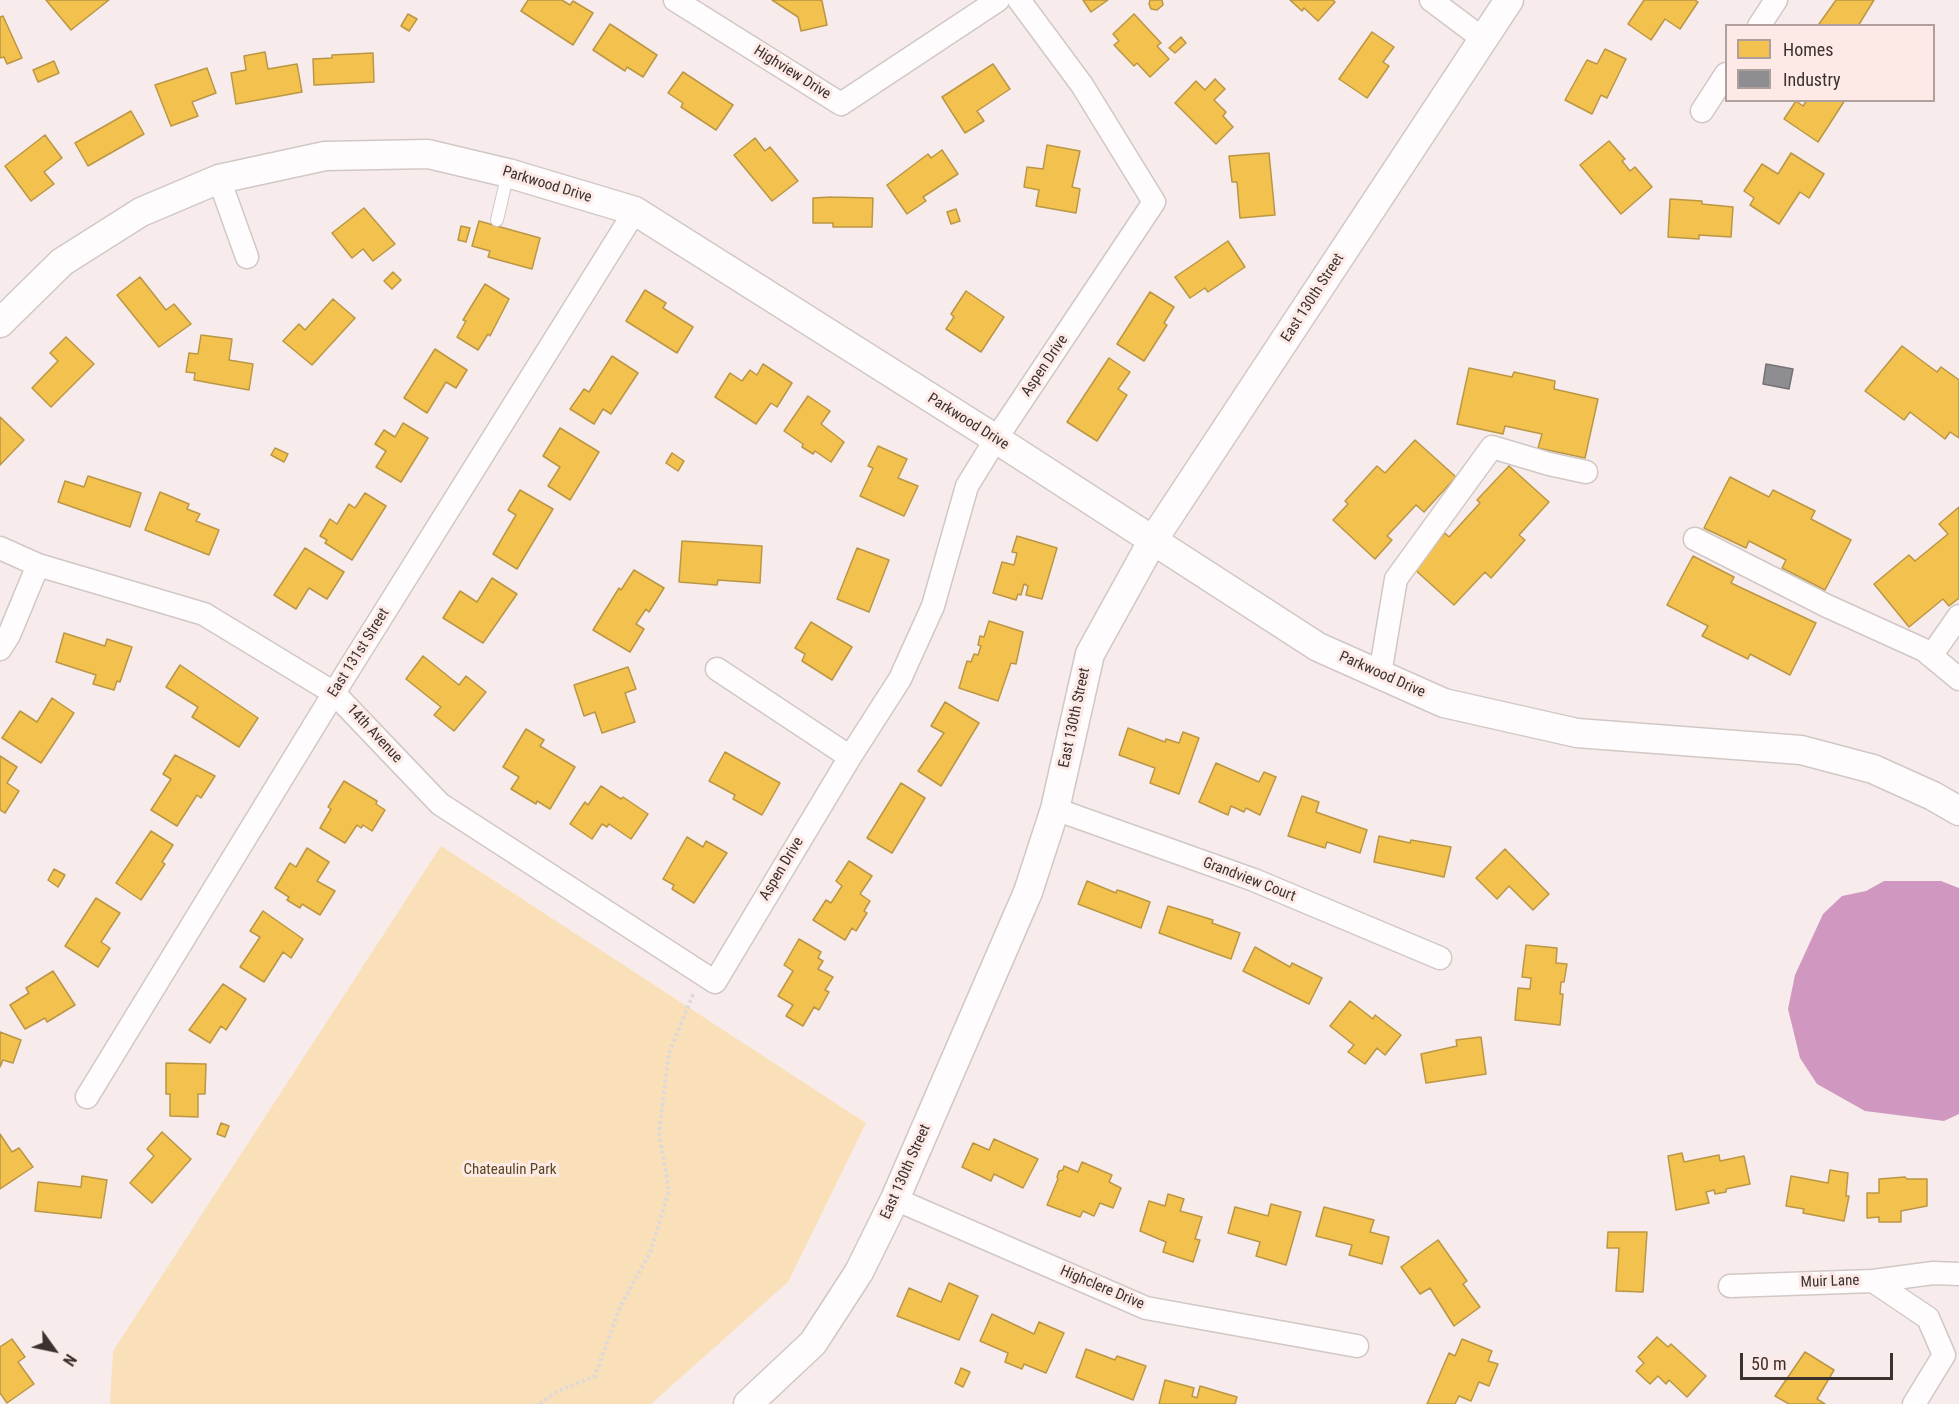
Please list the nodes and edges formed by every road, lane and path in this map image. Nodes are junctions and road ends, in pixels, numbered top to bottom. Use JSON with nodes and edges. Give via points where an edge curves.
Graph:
{"nodes":[{"id":1,"x":675,"y":0,"type":"edge"},
{"id":2,"x":998,"y":0,"type":"edge"},
{"id":3,"x":1019,"y":0,"type":"edge"},
{"id":4,"x":1431,"y":0,"type":"edge"},
{"id":5,"x":1509,"y":0,"type":"edge"},
{"id":6,"x":1776,"y":0,"type":"edge"},
{"id":7,"x":1760,"y":24,"type":"edge"},
{"id":8,"x":1483,"y":39,"type":"junction"},
{"id":9,"x":1725,"y":76,"type":"edge"},
{"id":10,"x":1702,"y":111,"type":"dead end"},
{"id":11,"x":508,"y":172,"type":"junction"},
{"id":12,"x":219,"y":179,"type":"junction"},
{"id":13,"x":635,"y":212,"type":"junction"},
{"id":14,"x":497,"y":220,"type":"dead end"},
{"id":15,"x":248,"y":256,"type":"dead end"},
{"id":16,"x":0,"y":323,"type":"edge"},
{"id":17,"x":996,"y":439,"type":"junction"},
{"id":18,"x":1586,"y":472,"type":"dead end"},
{"id":19,"x":1695,"y":539,"type":"dead end"},
{"id":20,"x":1153,"y":540,"type":"junction"},
{"id":21,"x":0,"y":548,"type":"edge"},
{"id":22,"x":38,"y":565,"type":"junction"},
{"id":23,"x":1959,"y":616,"type":"edge"},
{"id":24,"x":0,"y":649,"type":"edge"},
{"id":25,"x":1931,"y":656,"type":"junction"},
{"id":26,"x":717,"y":669,"type":"dead end"},
{"id":27,"x":1380,"y":674,"type":"junction"},
{"id":28,"x":1959,"y":679,"type":"edge"},
{"id":29,"x":334,"y":693,"type":"junction"},
{"id":30,"x":850,"y":757,"type":"junction"},
{"id":31,"x":1055,"y":809,"type":"junction"},
{"id":32,"x":1959,"y":811,"type":"edge"},
{"id":33,"x":1440,"y":958,"type":"dead end"},
{"id":34,"x":708,"y":977,"type":"junction"},
{"id":35,"x":87,"y":1097,"type":"dead end"},
{"id":36,"x":894,"y":1200,"type":"junction"},
{"id":37,"x":1959,"y":1274,"type":"edge"},
{"id":38,"x":1874,"y":1281,"type":"junction"},
{"id":39,"x":1730,"y":1286,"type":"dead end"},
{"id":40,"x":1357,"y":1346,"type":"dead end"},
{"id":41,"x":1952,"y":1350,"type":"edge"},
{"id":42,"x":540,"y":1404,"type":"edge"},
{"id":43,"x":748,"y":1404,"type":"edge"},
{"id":44,"x":1914,"y":1404,"type":"edge"}],
"edges":[{"from":1,"to":2,"type":"street","name":"Highview Drive","via":[[841,104]]},
{"from":3,"to":17,"type":"street","name":"Aspen Drive","via":[[1082,85],[1154,202]]},
{"from":4,"to":8,"type":"street"},
{"from":5,"to":8,"type":"street","name":"East 130th Street"},
{"from":6,"to":7,"type":"street"},
{"from":8,"to":20,"type":"street","name":"East 130th Street"},
{"from":9,"to":10,"type":"street"},
{"from":11,"to":12,"type":"street","name":"Parkwood Drive","via":[[428,154],[325,156]]},
{"from":11,"to":13,"type":"street","name":"Parkwood Drive"},
{"from":11,"to":14,"type":"lane"},
{"from":12,"to":15,"type":"street"},
{"from":12,"to":16,"type":"street","name":"Parkwood Drive","via":[[141,212],[62,262]]},
{"from":13,"to":17,"type":"street","name":"Parkwood Drive"},
{"from":13,"to":29,"type":"street","name":"East 131st Street"},
{"from":17,"to":20,"type":"street","name":"Parkwood Drive"},
{"from":17,"to":30,"type":"street","name":"Aspen Drive","via":[[968,486],[933,606],[900,678]]},
{"from":18,"to":27,"type":"street","via":[[1492,447],[1396,579]]},
{"from":19,"to":25,"type":"street"},
{"from":20,"to":27,"type":"street","name":"Parkwood Drive","via":[[1318,647]]},
{"from":20,"to":31,"type":"street","name":"East 130th Street","via":[[1088,660]]},
{"from":21,"to":22,"type":"street","name":"14th Avenue"},
{"from":22,"to":24,"type":"street"},
{"from":22,"to":29,"type":"street","name":"14th Avenue","via":[[204,614]]},
{"from":23,"to":25,"type":"street"},
{"from":25,"to":28,"type":"street"},
{"from":26,"to":30,"type":"street"},
{"from":27,"to":32,"type":"street","name":"Parkwood Drive","via":[[1444,703],[1577,733],[1801,750],[1873,769]]},
{"from":29,"to":34,"type":"street","name":"14th Avenue","via":[[440,804]]},
{"from":29,"to":35,"type":"street","name":"East 131st Street"},
{"from":30,"to":34,"type":"street","name":"Aspen Drive"},
{"from":31,"to":33,"type":"street","name":"Grandview Court","via":[[1254,880]]},
{"from":31,"to":36,"type":"street","name":"East 130th Street","via":[[1028,892]]},
{"from":34,"to":42,"type":"path","via":[[669,1053],[659,1132],[669,1191],[650,1253],[620,1307],[596,1376],[556,1392]]},
{"from":36,"to":40,"type":"street","name":"Highclere Drive","via":[[1146,1308]]},
{"from":36,"to":43,"type":"street","name":"East 130th Street","via":[[859,1272],[813,1343]]},
{"from":37,"to":38,"type":"street","via":[[1933,1272]]},
{"from":38,"to":39,"type":"street","name":"Muir Lane"},
{"from":38,"to":41,"type":"street","name":"Muir Lane","via":[[1928,1318]]},
{"from":41,"to":44,"type":"street","name":"Muir Lane"}]}
